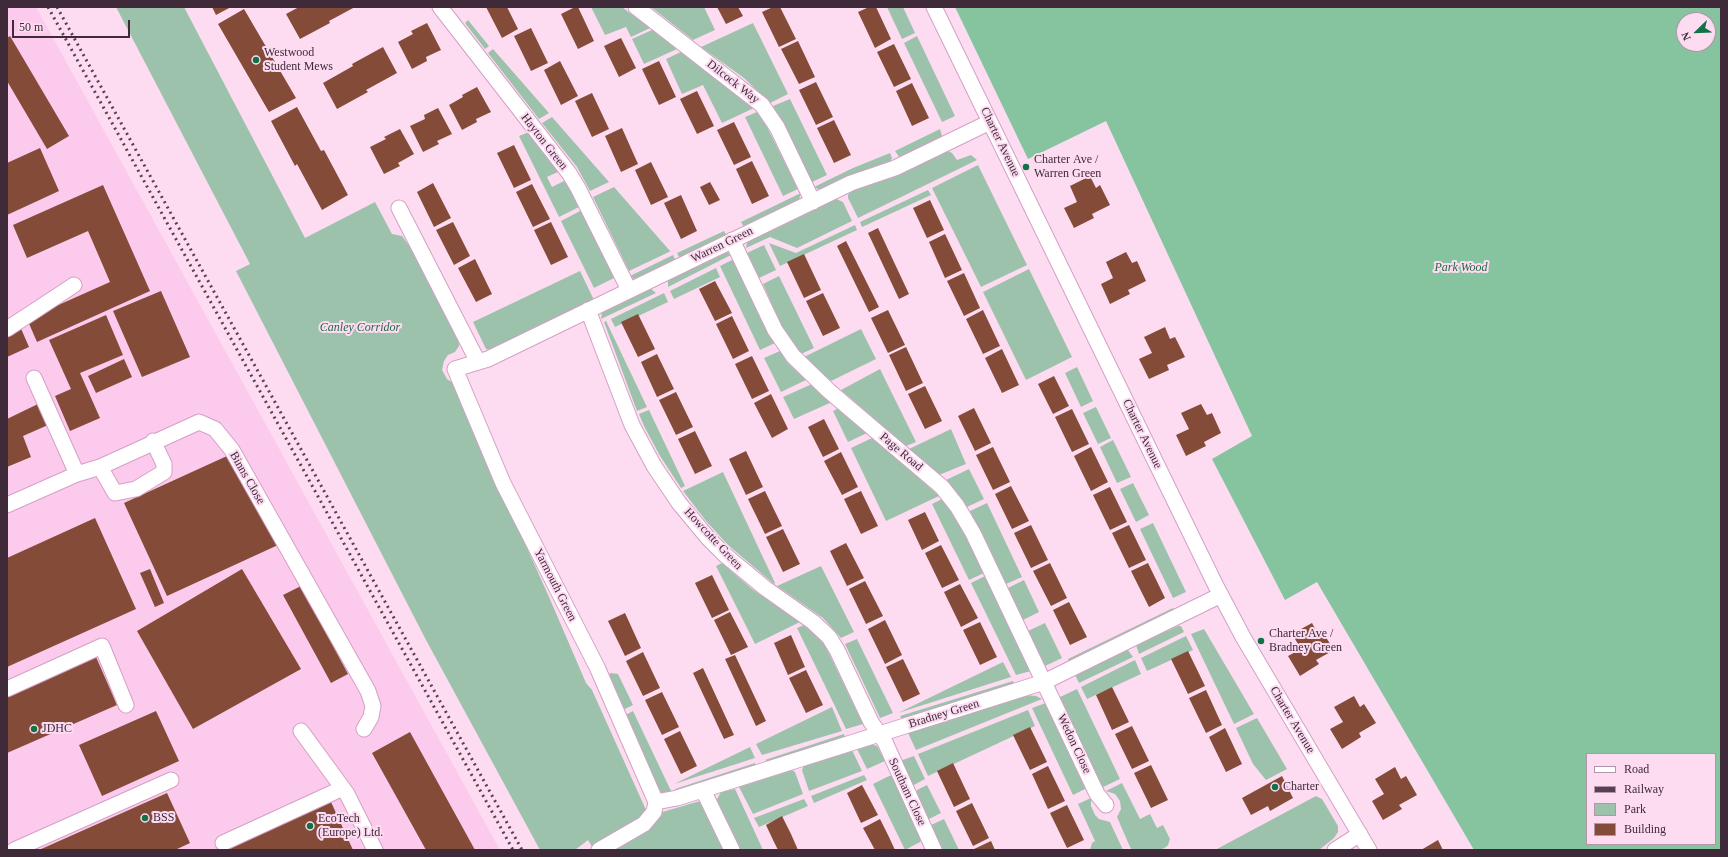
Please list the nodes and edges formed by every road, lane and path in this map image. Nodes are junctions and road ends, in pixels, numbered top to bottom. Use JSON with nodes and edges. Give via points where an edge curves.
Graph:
{"nodes":[{"id":1,"x":440,"y":7,"type":"edge"},
{"id":2,"x":636,"y":7,"type":"edge"},
{"id":3,"x":934,"y":7,"type":"edge"},
{"id":4,"x":990,"y":122,"type":"junction"},
{"id":5,"x":813,"y":202,"type":"junction"},
{"id":6,"x":399,"y":208,"type":"dead end"},
{"id":7,"x":732,"y":240,"type":"junction"},
{"id":8,"x":74,"y":285,"type":"dead end"},
{"id":9,"x":629,"y":290,"type":"junction"},
{"id":10,"x":588,"y":310,"type":"junction"},
{"id":11,"x":7,"y":329,"type":"edge"},
{"id":12,"x":478,"y":362,"type":"junction"},
{"id":13,"x":454,"y":369,"type":"joint"},
{"id":14,"x":34,"y":378,"type":"dead end"},
{"id":15,"x":153,"y":441,"type":"junction"},
{"id":16,"x":100,"y":467,"type":"junction"},
{"id":17,"x":77,"y":474,"type":"junction"},
{"id":18,"x":7,"y":505,"type":"edge"},
{"id":19,"x":1221,"y":595,"type":"junction"},
{"id":20,"x":1044,"y":682,"type":"junction"},
{"id":21,"x":7,"y":689,"type":"edge"},
{"id":22,"x":126,"y":705,"type":"dead end"},
{"id":23,"x":364,"y":730,"type":"dead end"},
{"id":24,"x":301,"y":731,"type":"dead end"},
{"id":25,"x":880,"y":735,"type":"junction"},
{"id":26,"x":171,"y":780,"type":"dead end"},
{"id":27,"x":343,"y":788,"type":"junction"},
{"id":28,"x":703,"y":790,"type":"junction"},
{"id":29,"x":656,"y":802,"type":"junction"},
{"id":30,"x":1106,"y":805,"type":"dead end"},
{"id":31,"x":1360,"y":834,"type":"junction"},
{"id":32,"x":223,"y":844,"type":"dead end"},
{"id":33,"x":14,"y":850,"type":"edge"},
{"id":34,"x":375,"y":850,"type":"edge"},
{"id":35,"x":599,"y":850,"type":"edge"},
{"id":36,"x":732,"y":850,"type":"edge"},
{"id":37,"x":934,"y":850,"type":"edge"},
{"id":38,"x":1334,"y":850,"type":"edge"},
{"id":39,"x":1369,"y":850,"type":"edge"}],
"edges":[{"from":1,"to":9,"type":"street","name":"Hayton Green","via":[[569,173]]},
{"from":2,"to":5,"type":"street","name":"Dilcock Way","via":[[762,105],[776,127]]},
{"from":3,"to":4,"type":"street","name":"Charter Avenue"},
{"from":4,"to":5,"type":"street","name":"Warren Green","via":[[895,168],[851,183]]},
{"from":4,"to":19,"type":"street","name":"Charter Avenue"},
{"from":5,"to":7,"type":"street","name":"Warren Green"},
{"from":6,"to":12,"type":"street"},
{"from":7,"to":9,"type":"street","name":"Warren Green"},
{"from":7,"to":20,"type":"street","name":"Page Road","via":[[775,330],[793,356],[829,391],[942,487],[957,506],[973,533]]},
{"from":8,"to":11,"type":"street"},
{"from":9,"to":10,"type":"street","name":"Warren Green"},
{"from":10,"to":12,"type":"street","name":"Warren Green"},
{"from":10,"to":25,"type":"street","name":"Howcotte Green","via":[[632,425],[667,486],[692,520],[725,555],[765,588],[813,622],[828,637]]},
{"from":12,"to":13,"type":"street","name":"Warren Green"},
{"from":13,"to":29,"type":"street","name":"Yarmouth Green","via":[[503,483],[596,667]]},
{"from":14,"to":17,"type":"street"},
{"from":15,"to":16,"type":"street","name":"Binns Close"},
{"from":15,"to":16,"type":"street","via":[[164,464],[164,472],[136,489],[115,494]]},
{"from":15,"to":23,"type":"street","name":"Binns Close","via":[[199,422],[215,429],[232,450],[368,692],[373,706]]},
{"from":16,"to":17,"type":"street","name":"Binns Close"},
{"from":17,"to":18,"type":"street","name":"Binns Close"},
{"from":19,"to":20,"type":"street","name":"Bradney Green"},
{"from":19,"to":31,"type":"street","name":"Charter Avenue","via":[[1243,637]]},
{"from":20,"to":25,"type":"street","name":"Bradney Green"},
{"from":20,"to":30,"type":"street","name":"Wedon Close","via":[[1097,794]]},
{"from":21,"to":22,"type":"street","via":[[102,646]]},
{"from":24,"to":27,"type":"street"},
{"from":25,"to":28,"type":"street","name":"Bradney Green"},
{"from":25,"to":37,"type":"street","name":"Southam Close"},
{"from":26,"to":33,"type":"street"},
{"from":27,"to":32,"type":"street"},
{"from":27,"to":34,"type":"street"},
{"from":28,"to":29,"type":"street","name":"Bradney Green"},
{"from":28,"to":36,"type":"street"},
{"from":29,"to":35,"type":"street","via":[[654,812],[644,824]]},
{"from":31,"to":38,"type":"street"},
{"from":31,"to":39,"type":"street","name":"Charter Avenue"}]}
